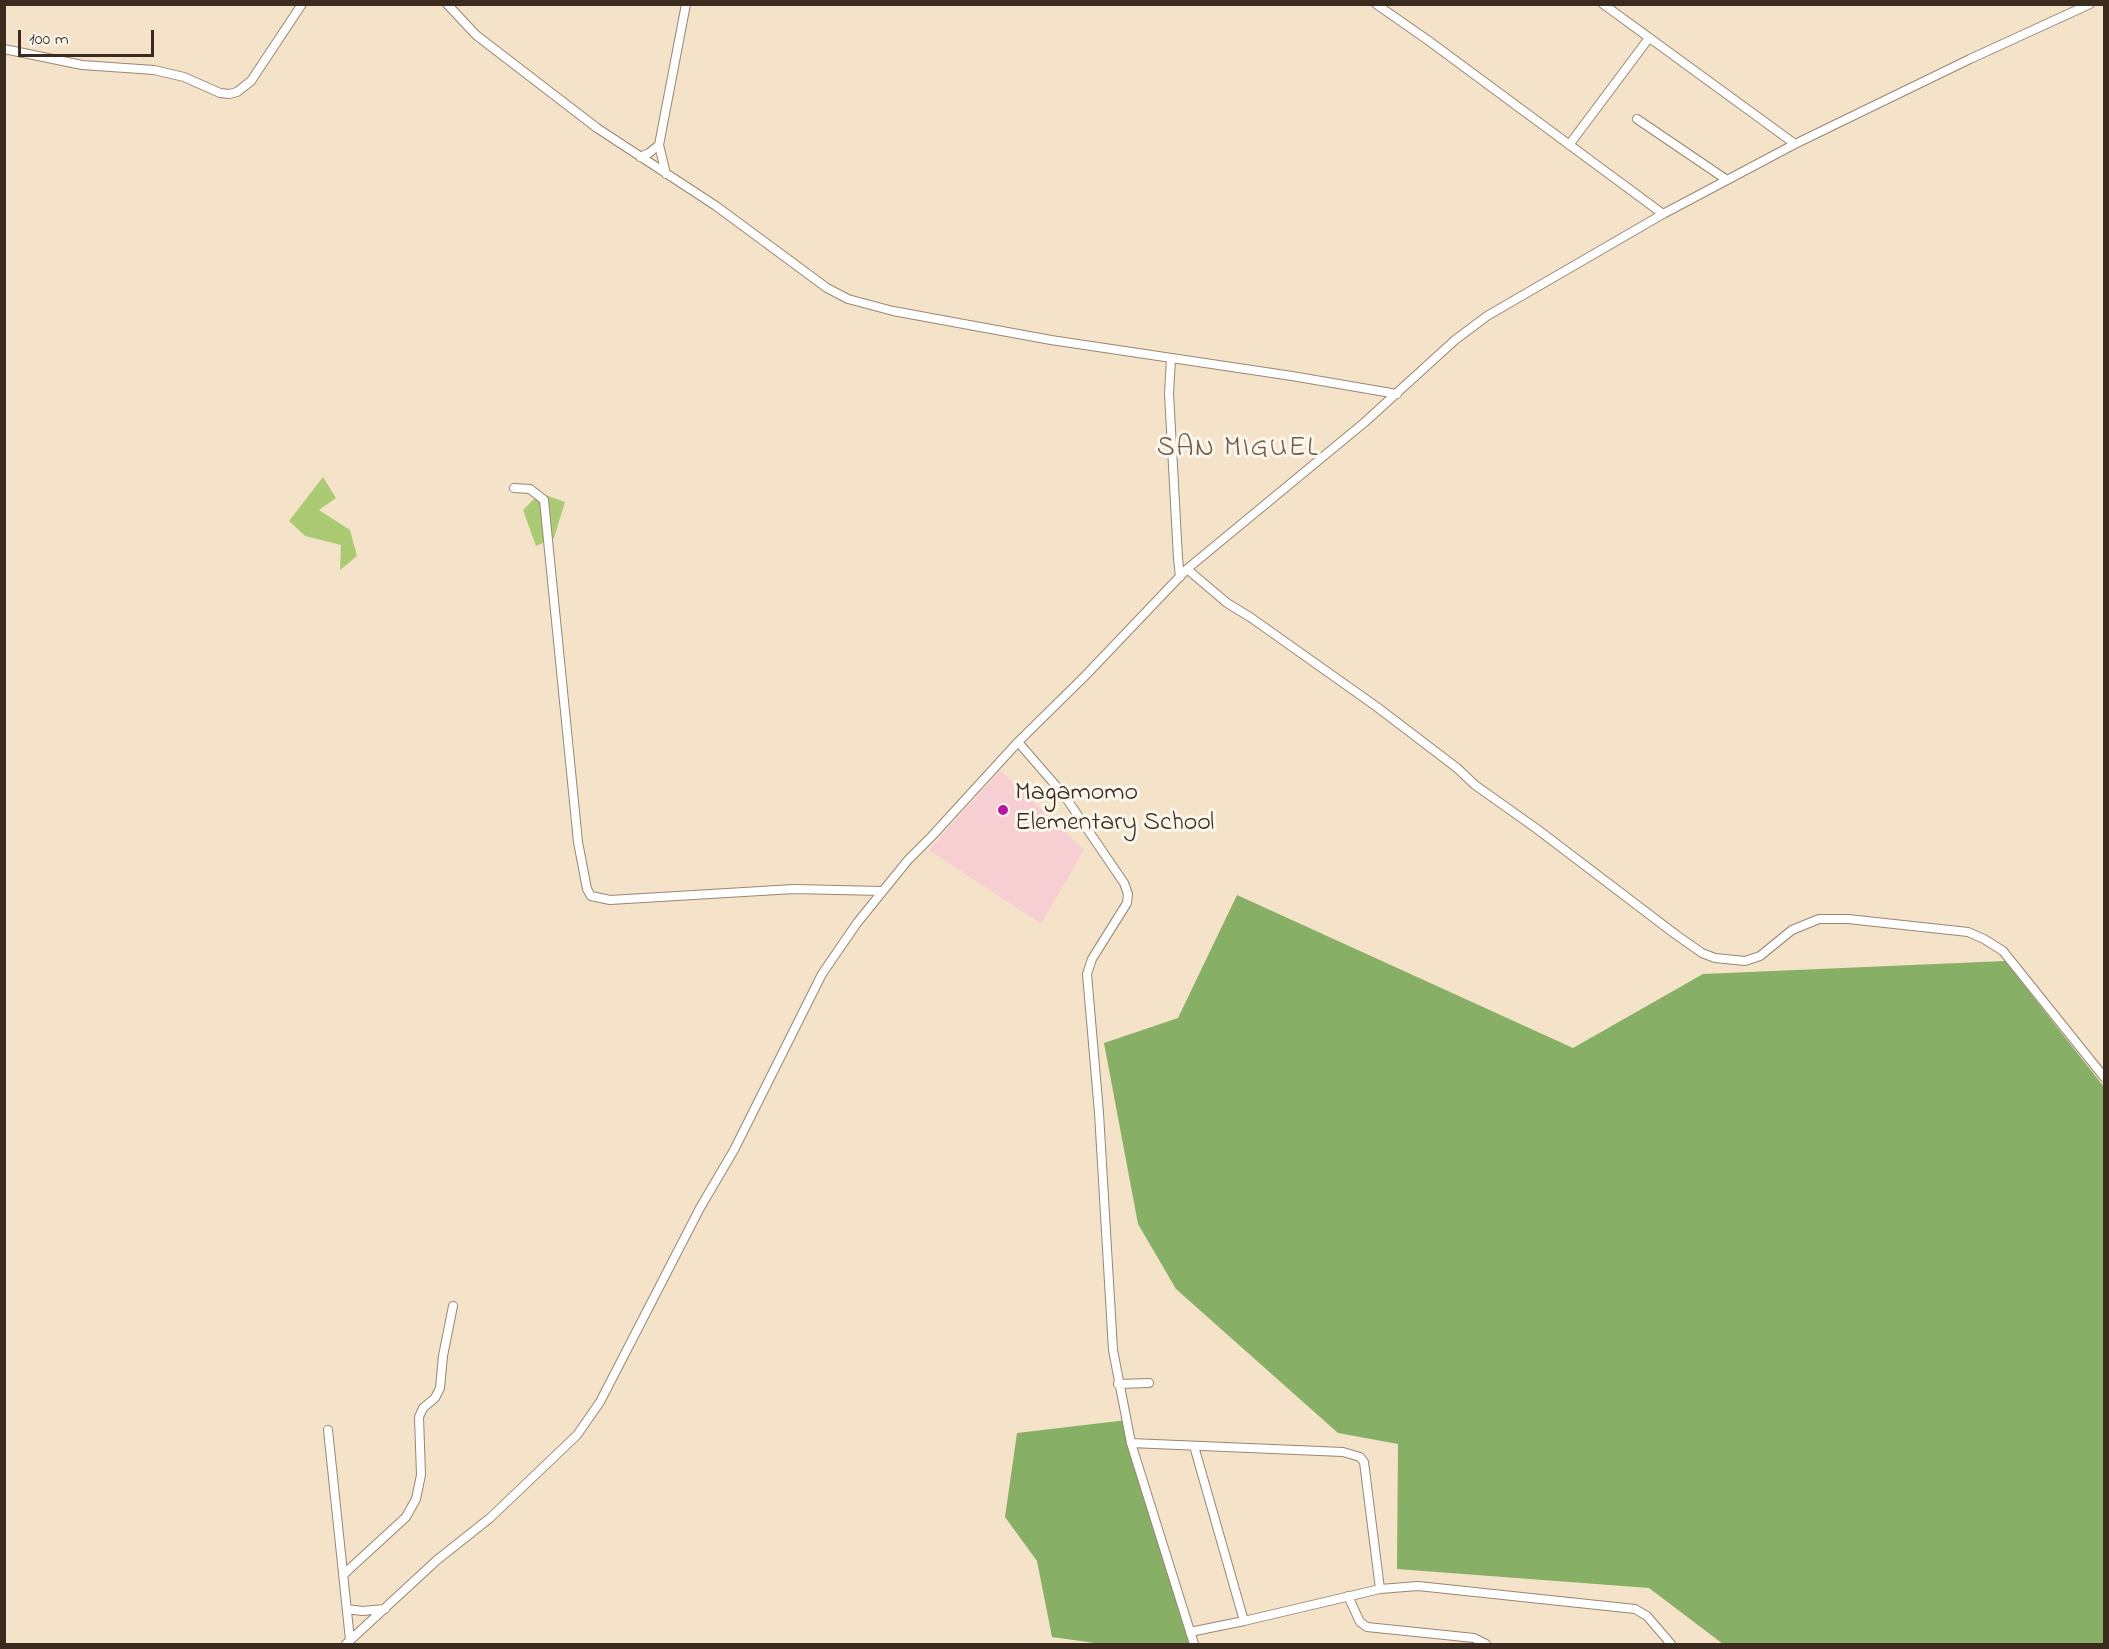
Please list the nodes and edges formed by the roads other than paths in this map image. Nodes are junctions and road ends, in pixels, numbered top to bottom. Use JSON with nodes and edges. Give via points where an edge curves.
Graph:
{"nodes":[{"id":1,"x":302,"y":4,"type":"edge"},
{"id":2,"x":447,"y":4,"type":"edge"},
{"id":3,"x":686,"y":4,"type":"edge"},
{"id":4,"x":1376,"y":4,"type":"edge"},
{"id":5,"x":1603,"y":4,"type":"edge"},
{"id":6,"x":2090,"y":4,"type":"edge"},
{"id":7,"x":1649,"y":38,"type":"junction"},
{"id":8,"x":4,"y":49,"type":"edge"},
{"id":9,"x":1637,"y":119,"type":"dead end"},
{"id":10,"x":1795,"y":144,"type":"junction"},
{"id":11,"x":659,"y":145,"type":"junction"},
{"id":12,"x":1569,"y":145,"type":"junction"},
{"id":13,"x":640,"y":157,"type":"junction"},
{"id":14,"x":666,"y":174,"type":"junction"},
{"id":15,"x":1726,"y":180,"type":"junction"},
{"id":16,"x":1663,"y":214,"type":"junction"},
{"id":17,"x":1171,"y":359,"type":"junction"},
{"id":18,"x":1397,"y":394,"type":"junction"},
{"id":19,"x":514,"y":488,"type":"dead end"},
{"id":20,"x":1188,"y":569,"type":"junction"},
{"id":21,"x":1180,"y":577,"type":"junction"},
{"id":22,"x":1018,"y":742,"type":"junction"},
{"id":23,"x":881,"y":891,"type":"junction"},
{"id":24,"x":2104,"y":1077,"type":"edge"},
{"id":25,"x":453,"y":1306,"type":"dead end"},
{"id":26,"x":1149,"y":1383,"type":"dead end"},
{"id":27,"x":1118,"y":1384,"type":"junction"},
{"id":28,"x":328,"y":1430,"type":"dead end"},
{"id":29,"x":1131,"y":1443,"type":"junction"},
{"id":30,"x":1194,"y":1446,"type":"junction"},
{"id":31,"x":344,"y":1574,"type":"junction"},
{"id":32,"x":1380,"y":1589,"type":"junction"},
{"id":33,"x":1348,"y":1596,"type":"junction"},
{"id":34,"x":347,"y":1609,"type":"junction"},
{"id":35,"x":385,"y":1609,"type":"junction"},
{"id":36,"x":1244,"y":1621,"type":"junction"},
{"id":37,"x":1190,"y":1632,"type":"junction"},
{"id":38,"x":348,"y":1642,"type":"edge"},
{"id":39,"x":1194,"y":1644,"type":"edge"},
{"id":40,"x":1486,"y":1644,"type":"edge"},
{"id":41,"x":1671,"y":1644,"type":"edge"}],
"edges":[{"from":1,"to":8,"type":"street","via":[[254,77],[243,89],[229,94],[153,70],[82,65]]},
{"from":2,"to":13,"type":"street","via":[[476,35]]},
{"from":3,"to":11,"type":"street"},
{"from":4,"to":12,"type":"street"},
{"from":5,"to":7,"type":"street"},
{"from":6,"to":10,"type":"street"},
{"from":7,"to":10,"type":"street"},
{"from":7,"to":12,"type":"street"},
{"from":9,"to":15,"type":"street"},
{"from":10,"to":15,"type":"street"},
{"from":11,"to":13,"type":"street"},
{"from":11,"to":14,"type":"street"},
{"from":12,"to":16,"type":"street"},
{"from":13,"to":14,"type":"street"},
{"from":14,"to":17,"type":"street","via":[[827,288],[858,303]]},
{"from":15,"to":16,"type":"street"},
{"from":16,"to":18,"type":"street","via":[[1471,327]]},
{"from":17,"to":18,"type":"street"},
{"from":17,"to":21,"type":"street","via":[[1169,393]]},
{"from":18,"to":20,"type":"street"},
{"from":19,"to":23,"type":"street","via":[[530,489],[544,500],[578,842],[586,889],[591,896],[610,900],[794,888]]},
{"from":20,"to":21,"type":"street"},
{"from":20,"to":24,"type":"street","via":[[1227,603],[1377,707],[1475,785],[1702,953],[1746,962],[1760,956],[1792,930],[1819,919],[1968,932],[2003,951]]},
{"from":21,"to":22,"type":"street"},
{"from":22,"to":23,"type":"street"},
{"from":22,"to":27,"type":"street","via":[[1064,795],[1128,894],[1087,974]]},
{"from":23,"to":35,"type":"street","via":[[822,974],[734,1150],[583,1427],[490,1518]]},
{"from":25,"to":31,"type":"street","via":[[442,1356],[440,1388],[419,1417],[421,1475],[416,1499],[406,1517]]},
{"from":26,"to":27,"type":"street"},
{"from":27,"to":29,"type":"street"},
{"from":28,"to":31,"type":"street"},
{"from":29,"to":30,"type":"street"},
{"from":29,"to":37,"type":"street"},
{"from":30,"to":32,"type":"street","via":[[1343,1452],[1360,1457],[1367,1475]]},
{"from":30,"to":36,"type":"street"},
{"from":31,"to":34,"type":"street"},
{"from":32,"to":33,"type":"street"},
{"from":32,"to":41,"type":"street","via":[[1418,1586],[1635,1609],[1647,1616]]},
{"from":33,"to":36,"type":"street"},
{"from":33,"to":40,"type":"street","via":[[1360,1622],[1367,1627],[1474,1638]]},
{"from":34,"to":35,"type":"street"},
{"from":34,"to":38,"type":"street"},
{"from":35,"to":38,"type":"street"},
{"from":36,"to":37,"type":"street"},
{"from":37,"to":39,"type":"street"}]}
